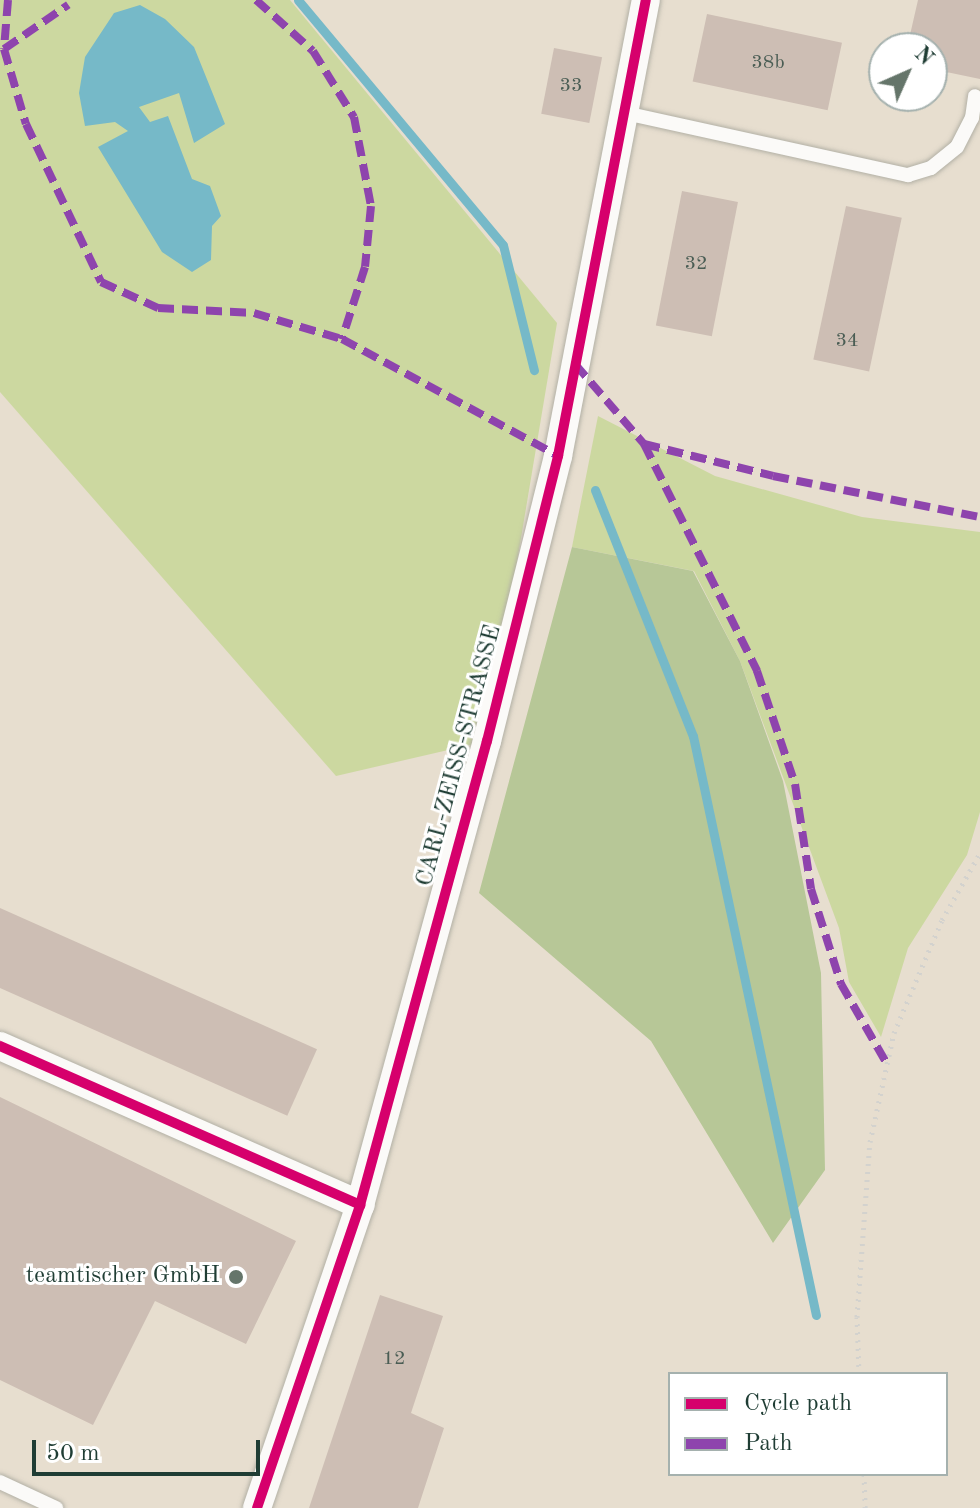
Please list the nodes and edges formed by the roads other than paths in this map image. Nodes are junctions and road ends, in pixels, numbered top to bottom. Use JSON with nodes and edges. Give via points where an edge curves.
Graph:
{"nodes":[{"id":1,"x":646,"y":0,"type":"edge"},
{"id":2,"x":975,"y":96,"type":"dead end"},
{"id":3,"x":625,"y":113,"type":"junction"},
{"id":4,"x":0,"y":1046,"type":"edge"},
{"id":5,"x":360,"y":1205,"type":"junction"},
{"id":6,"x":0,"y":1482,"type":"edge"},
{"id":7,"x":56,"y":1508,"type":"edge"},
{"id":8,"x":257,"y":1508,"type":"edge"}],
"edges":[{"from":1,"to":3,"type":"street","name":"CARL-ZEISS-STRASSE"},
{"from":2,"to":3,"type":"lane","via":[[972,118],[957,147],[931,168],[908,175]]},
{"from":3,"to":5,"type":"street","name":"CARL-ZEISS-STRASSE","via":[[558,456]]},
{"from":4,"to":5,"type":"street"},
{"from":5,"to":8,"type":"street","name":"CARL-ZEISS-STRASSE"},
{"from":6,"to":7,"type":"lane"}]}
